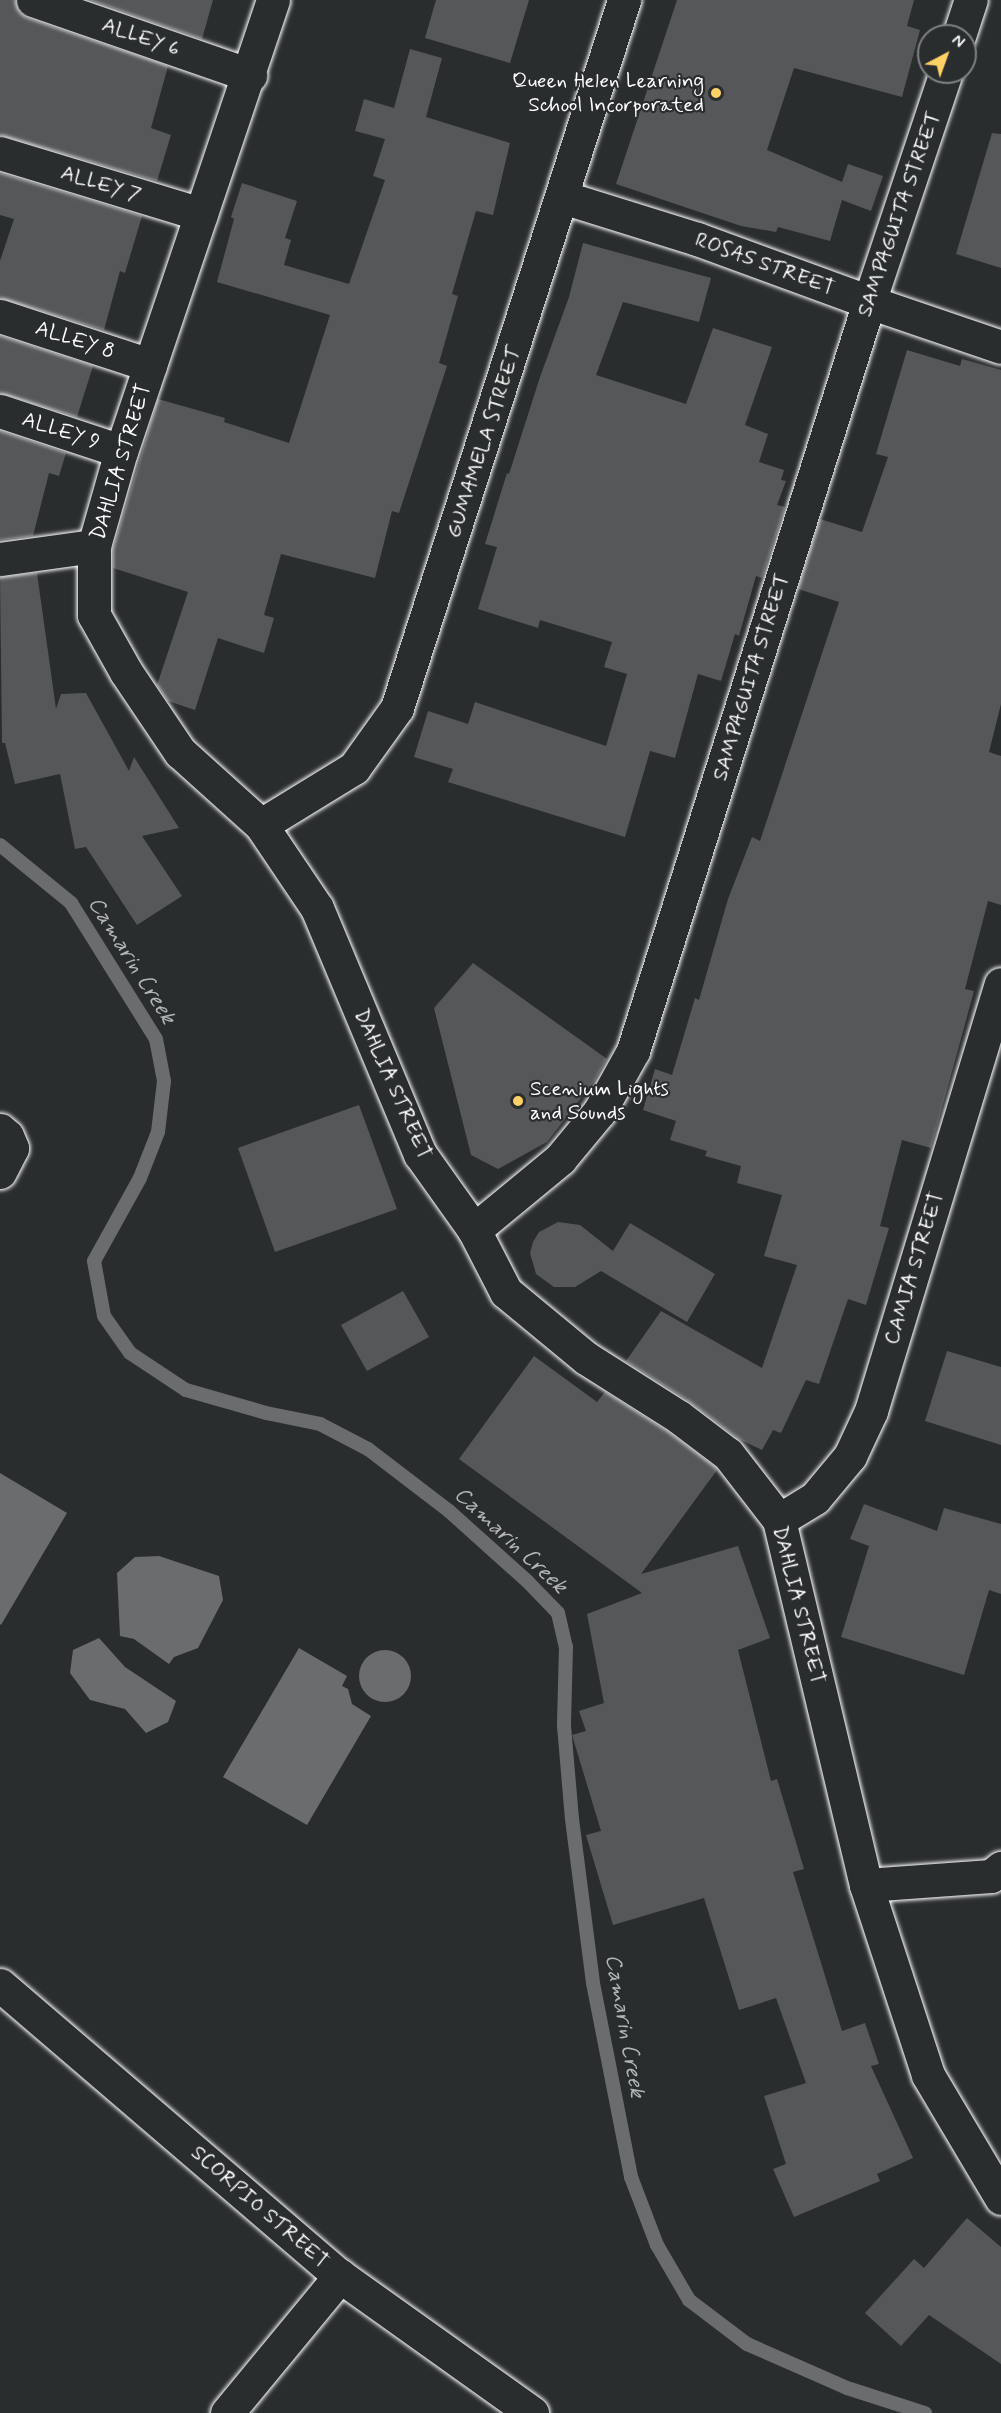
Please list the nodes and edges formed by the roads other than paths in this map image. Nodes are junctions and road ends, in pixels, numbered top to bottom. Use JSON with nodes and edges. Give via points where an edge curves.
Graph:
{"nodes":[{"id":1,"x":33,"y":0,"type":"edge"},
{"id":2,"x":273,"y":0,"type":"edge"},
{"id":3,"x":624,"y":0,"type":"edge"},
{"id":4,"x":971,"y":0,"type":"edge"},
{"id":5,"x":963,"y":24,"type":"edge"},
{"id":6,"x":250,"y":75,"type":"junction"},
{"id":7,"x":942,"y":84,"type":"edge"},
{"id":8,"x":0,"y":153,"type":"edge"},
{"id":9,"x":561,"y":197,"type":"junction"},
{"id":10,"x":201,"y":214,"type":"junction"},
{"id":11,"x":868,"y":302,"type":"junction"},
{"id":12,"x":0,"y":316,"type":"edge"},
{"id":13,"x":1001,"y":347,"type":"edge"},
{"id":14,"x":150,"y":365,"type":"junction"},
{"id":15,"x":0,"y":411,"type":"edge"},
{"id":16,"x":121,"y":451,"type":"junction"},
{"id":17,"x":94,"y":546,"type":"junction"},
{"id":18,"x":0,"y":559,"type":"edge"},
{"id":19,"x":261,"y":825,"type":"junction"},
{"id":20,"x":1001,"y":984,"type":"edge"},
{"id":21,"x":0,"y":1130,"type":"edge"},
{"id":22,"x":0,"y":1172,"type":"edge"},
{"id":23,"x":474,"y":1230,"type":"junction"},
{"id":24,"x":779,"y":1520,"type":"junction"},
{"id":25,"x":1001,"y":1868,"type":"edge"},
{"id":26,"x":866,"y":1885,"type":"junction"},
{"id":27,"x":0,"y":1985,"type":"edge"},
{"id":28,"x":1001,"y":2198,"type":"edge"},
{"id":29,"x":340,"y":2276,"type":"junction"},
{"id":30,"x":227,"y":2413,"type":"edge"},
{"id":31,"x":532,"y":2413,"type":"edge"}],
"edges":[{"from":1,"to":6,"type":"street","name":"ALLEY 6"},
{"from":2,"to":6,"type":"street","name":"DAHLIA STREET"},
{"from":3,"to":9,"type":"street","name":"GUMAMELA STREET"},
{"from":4,"to":5,"type":"street"},
{"from":6,"to":10,"type":"street","name":"DAHLIA STREET"},
{"from":7,"to":11,"type":"street","name":"SAMPAGUITA STREET"},
{"from":8,"to":10,"type":"street","name":"ALLEY 7"},
{"from":9,"to":11,"type":"street","name":"ROSAS STREET","via":[[697,238]]},
{"from":9,"to":19,"type":"street","name":"GUMAMELA STREET","via":[[397,708],[354,768]]},
{"from":10,"to":14,"type":"street","name":"DAHLIA STREET"},
{"from":11,"to":13,"type":"street","name":"ROSAS STREET"},
{"from":11,"to":23,"type":"street","name":"SAMPAGUITA STREET","via":[[633,1051],[599,1112],[560,1159]]},
{"from":12,"to":14,"type":"street","name":"ALLEY 8"},
{"from":14,"to":16,"type":"street","name":"DAHLIA STREET"},
{"from":15,"to":16,"type":"street","name":"ALLEY 9"},
{"from":16,"to":17,"type":"street","name":"DAHLIA STREET"},
{"from":17,"to":18,"type":"street"},
{"from":17,"to":19,"type":"street","name":"DAHLIA STREET","via":[[94,615],[126,672],[180,752]]},
{"from":19,"to":23,"type":"street","name":"DAHLIA STREET","via":[[317,909],[420,1154]]},
{"from":20,"to":24,"type":"street","name":"CAMIA STREET","via":[[871,1412],[850,1456],[816,1498]]},
{"from":21,"to":22,"type":"street","via":[[12,1148]]},
{"from":23,"to":24,"type":"street","name":"DAHLIA STREET","via":[[506,1292],[586,1358],[679,1417],[728,1454]]},
{"from":24,"to":26,"type":"street","name":"DAHLIA STREET"},
{"from":25,"to":26,"type":"street","via":[[991,1876]]},
{"from":26,"to":28,"type":"street","name":"DAHLIA STREET","via":[[928,2075]]},
{"from":27,"to":29,"type":"street","name":"SCORPIO STREET"},
{"from":29,"to":30,"type":"street"},
{"from":29,"to":31,"type":"street","name":"SCORPIO STREET"}]}
